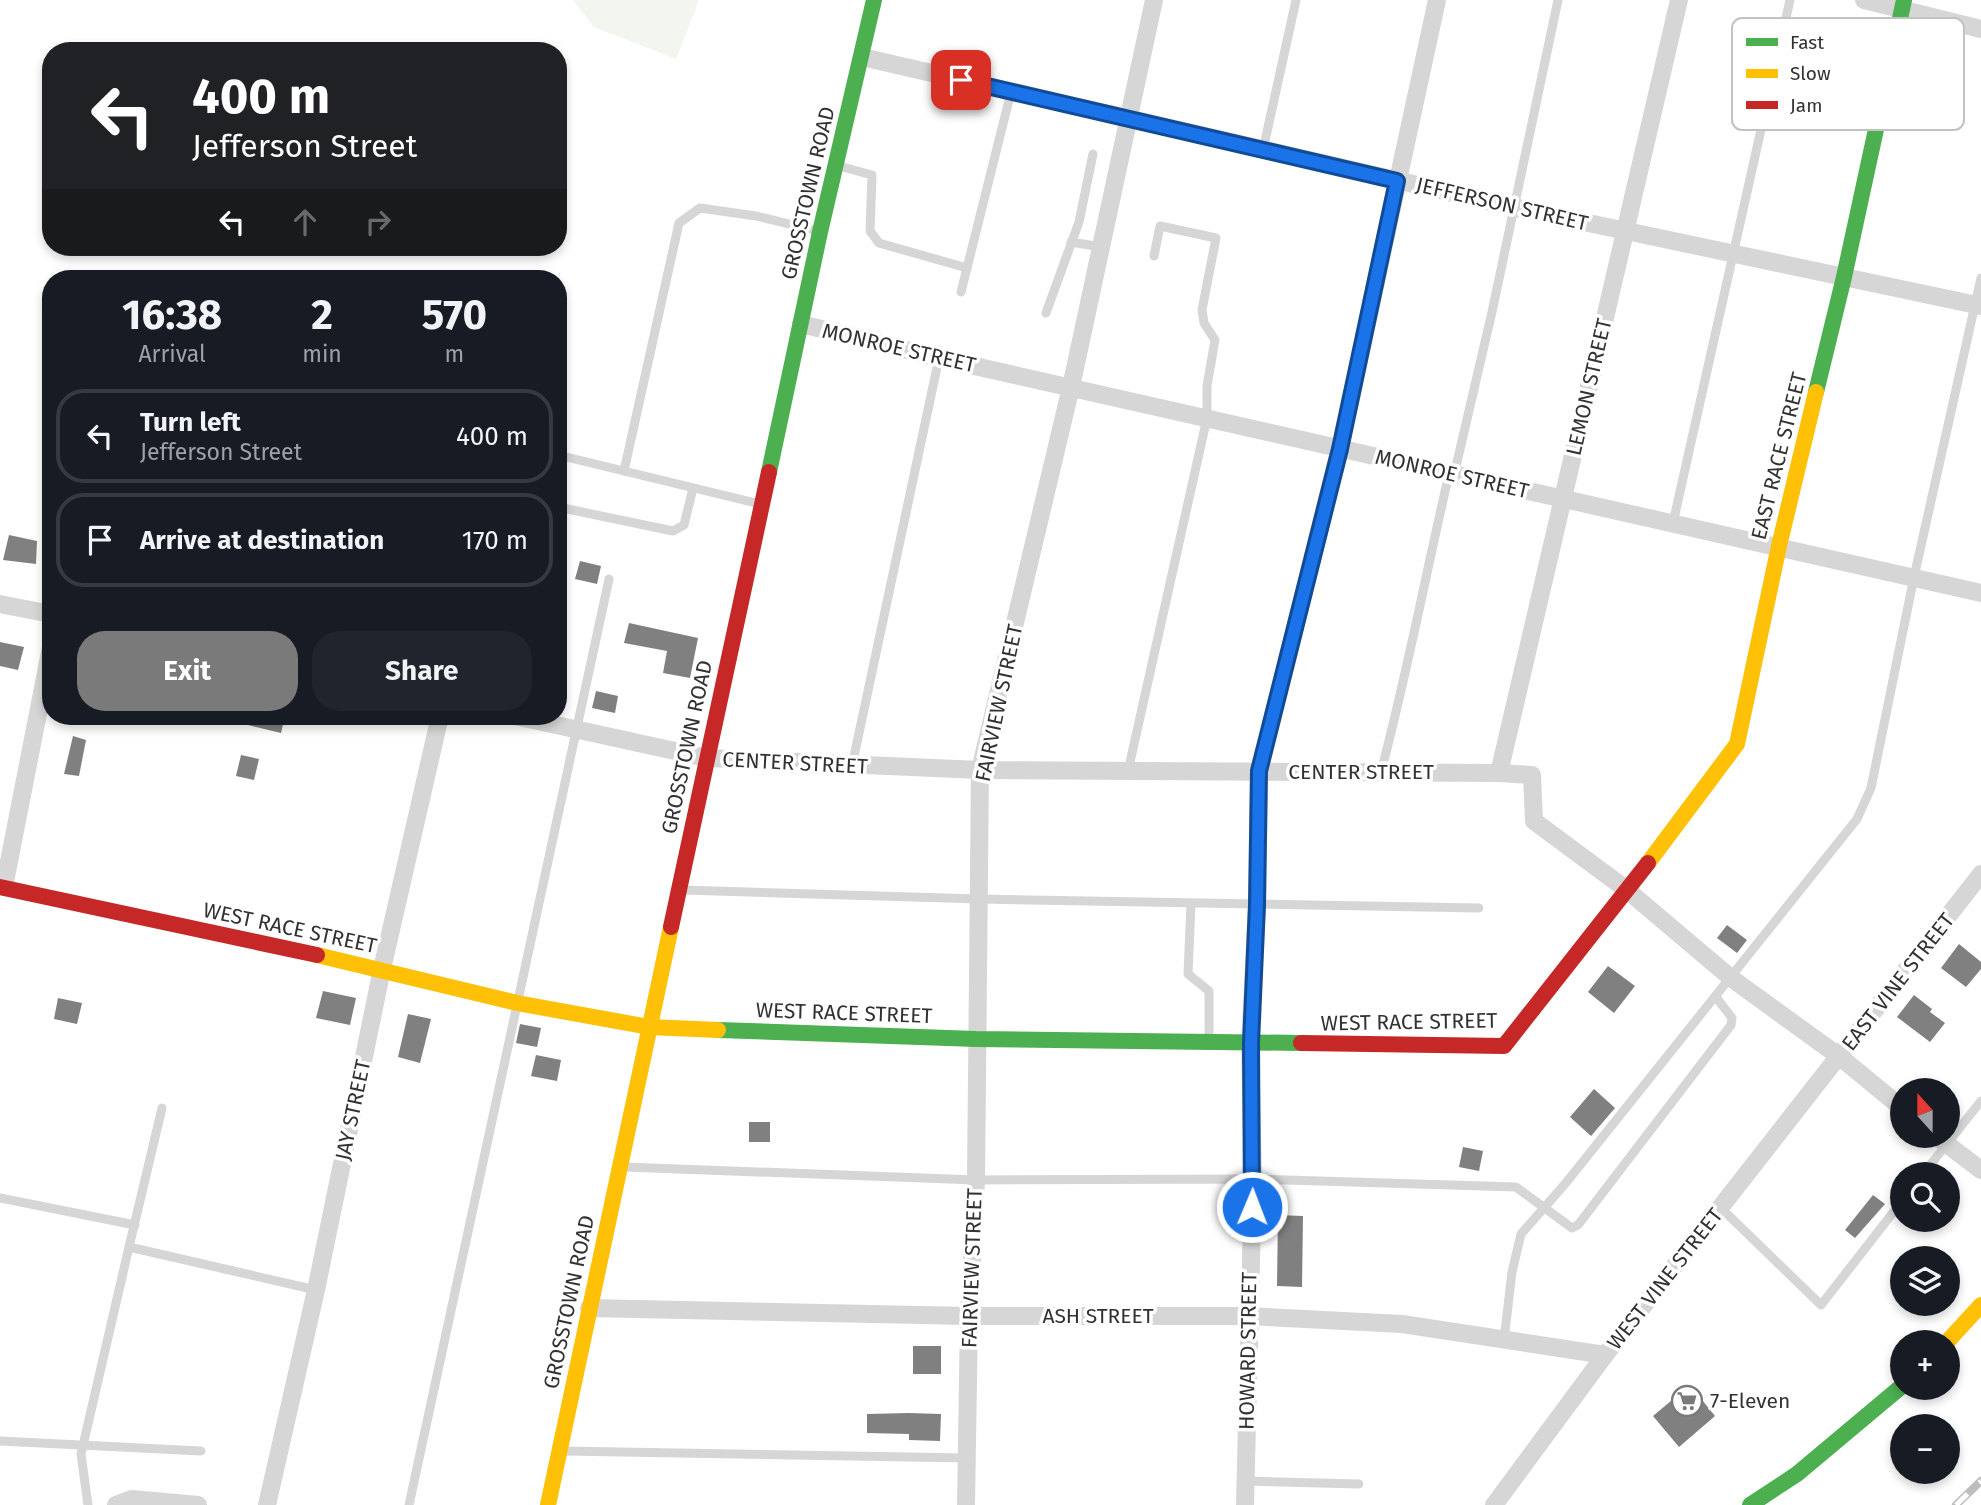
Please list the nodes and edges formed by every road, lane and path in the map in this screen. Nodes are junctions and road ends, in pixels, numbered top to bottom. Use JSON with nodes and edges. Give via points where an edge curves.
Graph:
{"nodes":[{"id":1,"x":874,"y":0,"type":"edge"},
{"id":2,"x":1154,"y":0,"type":"edge"},
{"id":3,"x":1296,"y":0,"type":"edge"},
{"id":4,"x":1437,"y":0,"type":"edge"},
{"id":5,"x":1558,"y":0,"type":"edge"},
{"id":6,"x":1679,"y":0,"type":"edge"},
{"id":7,"x":1790,"y":0,"type":"edge"},
{"id":8,"x":1864,"y":0,"type":"edge"},
{"id":9,"x":1903,"y":4,"type":"edge"},
{"id":10,"x":1786,"y":18,"type":"edge"},
{"id":11,"x":1947,"y":18,"type":"edge"},
{"id":12,"x":1964,"y":24,"type":"edge"},
{"id":13,"x":1981,"y":29,"type":"edge"},
{"id":14,"x":862,"y":57,"type":"junction"},
{"id":15,"x":1011,"y":92,"type":"junction"},
{"id":16,"x":1129,"y":120,"type":"junction"},
{"id":17,"x":1760,"y":130,"type":"edge"},
{"id":18,"x":1876,"y":130,"type":"edge"},
{"id":19,"x":1264,"y":150,"type":"junction"},
{"id":20,"x":1093,"y":154,"type":"dead end"},
{"id":21,"x":836,"y":165,"type":"junction"},
{"id":22,"x":1397,"y":181,"type":"junction"},
{"id":23,"x":1513,"y":207,"type":"junction"},
{"id":24,"x":820,"y":232,"type":"junction"},
{"id":25,"x":1625,"y":232,"type":"junction"},
{"id":26,"x":1071,"y":242,"type":"junction"},
{"id":27,"x":1101,"y":247,"type":"junction"},
{"id":28,"x":1731,"y":254,"type":"junction"},
{"id":29,"x":1154,"y":256,"type":"dead end"},
{"id":30,"x":967,"y":268,"type":"junction"},
{"id":31,"x":1844,"y":277,"type":"junction"},
{"id":32,"x":1981,"y":278,"type":"edge"},
{"id":33,"x":961,"y":292,"type":"dead end"},
{"id":34,"x":1978,"y":305,"type":"edge"},
{"id":35,"x":1046,"y":313,"type":"dead end"},
{"id":36,"x":801,"y":324,"type":"junction"},
{"id":37,"x":939,"y":358,"type":"junction"},
{"id":38,"x":1071,"y":387,"type":"junction"},
{"id":39,"x":1208,"y":418,"type":"junction"},
{"id":40,"x":1340,"y":449,"type":"junction"},
{"id":41,"x":567,"y":457,"type":"edge"},
{"id":42,"x":624,"y":471,"type":"junction"},
{"id":43,"x":1452,"y":474,"type":"junction"},
{"id":44,"x":693,"y":488,"type":"junction"},
{"id":45,"x":1563,"y":500,"type":"junction"},
{"id":46,"x":761,"y":504,"type":"junction"},
{"id":47,"x":567,"y":509,"type":"edge"},
{"id":48,"x":1672,"y":523,"type":"junction"},
{"id":49,"x":1779,"y":546,"type":"junction"},
{"id":50,"x":1914,"y":578,"type":"junction"},
{"id":51,"x":610,"y":579,"type":"dead end"},
{"id":52,"x":1981,"y":593,"type":"edge"},
{"id":53,"x":0,"y":604,"type":"edge"},
{"id":54,"x":42,"y":612,"type":"edge"},
{"id":55,"x":42,"y":691,"type":"edge"},
{"id":56,"x":438,"y":725,"type":"edge"},
{"id":57,"x":556,"y":725,"type":"edge"},
{"id":58,"x":578,"y":730,"type":"junction"},
{"id":59,"x":707,"y":758,"type":"junction"},
{"id":60,"x":852,"y":766,"type":"junction"},
{"id":61,"x":981,"y":770,"type":"junction"},
{"id":62,"x":1128,"y":771,"type":"junction"},
{"id":63,"x":1259,"y":771,"type":"junction"},
{"id":64,"x":1381,"y":772,"type":"junction"},
{"id":65,"x":1499,"y":773,"type":"junction"},
{"id":66,"x":1981,"y":874,"type":"edge"},
{"id":67,"x":2,"y":887,"type":"edge"},
{"id":68,"x":678,"y":890,"type":"junction"},
{"id":69,"x":1627,"y":890,"type":"junction"},
{"id":70,"x":979,"y":899,"type":"junction"},
{"id":71,"x":1191,"y":903,"type":"junction"},
{"id":72,"x":1257,"y":905,"type":"junction"},
{"id":73,"x":1479,"y":908,"type":"dead end"},
{"id":74,"x":382,"y":969,"type":"junction"},
{"id":75,"x":1731,"y":978,"type":"junction"},
{"id":76,"x":1716,"y":996,"type":"junction"},
{"id":77,"x":517,"y":1003,"type":"junction"},
{"id":78,"x":649,"y":1027,"type":"junction"},
{"id":79,"x":976,"y":1039,"type":"junction"},
{"id":80,"x":1209,"y":1042,"type":"junction"},
{"id":81,"x":1251,"y":1043,"type":"junction"},
{"id":82,"x":1840,"y":1057,"type":"junction"},
{"id":83,"x":1890,"y":1098,"type":"edge"},
{"id":84,"x":1981,"y":1101,"type":"edge"},
{"id":85,"x":163,"y":1108,"type":"dead end"},
{"id":86,"x":1960,"y":1122,"type":"edge"},
{"id":87,"x":1952,"y":1148,"type":"edge"},
{"id":88,"x":620,"y":1166,"type":"junction"},
{"id":89,"x":1981,"y":1170,"type":"edge"},
{"id":90,"x":1253,"y":1179,"type":"junction"},
{"id":91,"x":976,"y":1180,"type":"junction"},
{"id":92,"x":0,"y":1198,"type":"edge"},
{"id":93,"x":1544,"y":1208,"type":"junction"},
{"id":94,"x":1721,"y":1208,"type":"junction"},
{"id":95,"x":1890,"y":1216,"type":"edge"},
{"id":96,"x":135,"y":1225,"type":"junction"},
{"id":97,"x":129,"y":1247,"type":"junction"},
{"id":98,"x":316,"y":1290,"type":"junction"},
{"id":99,"x":1981,"y":1305,"type":"edge"},
{"id":100,"x":590,"y":1308,"type":"junction"},
{"id":101,"x":969,"y":1316,"type":"junction"},
{"id":102,"x":1248,"y":1316,"type":"junction"},
{"id":103,"x":1958,"y":1330,"type":"edge"},
{"id":104,"x":1504,"y":1340,"type":"junction"},
{"id":105,"x":1605,"y":1355,"type":"junction"},
{"id":106,"x":1890,"y":1396,"type":"edge"},
{"id":107,"x":0,"y":1441,"type":"edge"},
{"id":108,"x":83,"y":1447,"type":"junction"},
{"id":109,"x":201,"y":1451,"type":"dead end"},
{"id":110,"x":559,"y":1451,"type":"junction"},
{"id":111,"x":968,"y":1458,"type":"junction"},
{"id":112,"x":1245,"y":1481,"type":"junction"},
{"id":113,"x":1359,"y":1484,"type":"dead end"},
{"id":114,"x":173,"y":1504,"type":"edge"},
{"id":115,"x":88,"y":1505,"type":"edge"},
{"id":116,"x":116,"y":1505,"type":"edge"},
{"id":117,"x":198,"y":1505,"type":"edge"},
{"id":118,"x":267,"y":1505,"type":"edge"},
{"id":119,"x":409,"y":1505,"type":"edge"},
{"id":120,"x":548,"y":1505,"type":"edge"},
{"id":121,"x":966,"y":1505,"type":"edge"},
{"id":122,"x":1245,"y":1505,"type":"edge"},
{"id":123,"x":1494,"y":1505,"type":"edge"},
{"id":124,"x":1750,"y":1505,"type":"edge"}],
"edges":[{"from":1,"to":14,"type":"street","name":"GROSSTOWN ROAD"},
{"from":2,"to":16,"type":"street","name":"FAIRVIEW STREET"},
{"from":3,"to":19,"type":"lane"},
{"from":4,"to":22,"type":"street","name":"HOWARD STREET"},
{"from":5,"to":23,"type":"lane"},
{"from":6,"to":25,"type":"street","name":"LEMON STREET"},
{"from":7,"to":10,"type":"lane"},
{"from":8,"to":9,"type":"street"},
{"from":9,"to":11,"type":"street"},
{"from":12,"to":13,"type":"street"},
{"from":14,"to":15,"type":"street","name":"JEFFERSON STREET"},
{"from":14,"to":21,"type":"street","name":"GROSSTOWN ROAD"},
{"from":15,"to":16,"type":"street","name":"JEFFERSON STREET"},
{"from":15,"to":30,"type":"lane"},
{"from":16,"to":19,"type":"street","name":"JEFFERSON STREET"},
{"from":16,"to":27,"type":"street","name":"FAIRVIEW STREET"},
{"from":17,"to":28,"type":"lane"},
{"from":18,"to":31,"type":"street","name":"EAST RACE STREET"},
{"from":19,"to":22,"type":"street","name":"JEFFERSON STREET"},
{"from":20,"to":26,"type":"lane"},
{"from":21,"to":24,"type":"street","name":"GROSSTOWN ROAD"},
{"from":21,"to":30,"type":"lane","via":[[872,175],[870,231],[879,243]]},
{"from":22,"to":23,"type":"street","name":"JEFFERSON STREET"},
{"from":22,"to":40,"type":"street","name":"HOWARD STREET"},
{"from":23,"to":25,"type":"street","name":"JEFFERSON STREET"},
{"from":23,"to":43,"type":"lane"},
{"from":24,"to":36,"type":"street","name":"GROSSTOWN ROAD"},
{"from":24,"to":42,"type":"lane","via":[[700,208],[679,223]]},
{"from":25,"to":28,"type":"street","name":"JEFFERSON STREET"},
{"from":25,"to":45,"type":"street","name":"LEMON STREET"},
{"from":26,"to":27,"type":"lane"},
{"from":26,"to":35,"type":"lane"},
{"from":27,"to":38,"type":"street","name":"FAIRVIEW STREET"},
{"from":28,"to":31,"type":"street","name":"JEFFERSON STREET"},
{"from":28,"to":48,"type":"lane"},
{"from":29,"to":39,"type":"lane","via":[[1160,226],[1216,238],[1202,310],[1215,340],[1207,386]]},
{"from":30,"to":33,"type":"lane"},
{"from":31,"to":34,"type":"street","name":"JEFFERSON STREET"},
{"from":31,"to":49,"type":"street","name":"EAST RACE STREET"},
{"from":32,"to":34,"type":"lane"},
{"from":34,"to":50,"type":"lane"},
{"from":36,"to":37,"type":"street","name":"MONROE STREET"},
{"from":36,"to":46,"type":"street","name":"GROSSTOWN ROAD"},
{"from":37,"to":38,"type":"street","name":"MONROE STREET"},
{"from":37,"to":60,"type":"lane"},
{"from":38,"to":39,"type":"street","name":"MONROE STREET"},
{"from":38,"to":61,"type":"street","name":"FAIRVIEW STREET"},
{"from":39,"to":40,"type":"street","name":"MONROE STREET"},
{"from":39,"to":62,"type":"lane"},
{"from":40,"to":43,"type":"street","name":"MONROE STREET"},
{"from":40,"to":63,"type":"street","name":"HOWARD STREET"},
{"from":41,"to":42,"type":"lane"},
{"from":42,"to":44,"type":"lane"},
{"from":43,"to":45,"type":"street","name":"MONROE STREET"},
{"from":43,"to":64,"type":"lane"},
{"from":44,"to":46,"type":"lane"},
{"from":44,"to":47,"type":"lane","via":[[684,525],[673,531]]},
{"from":45,"to":48,"type":"street","name":"MONROE STREET"},
{"from":45,"to":65,"type":"street","name":"LEMON STREET"},
{"from":46,"to":59,"type":"street","name":"GROSSTOWN ROAD"},
{"from":48,"to":49,"type":"street","name":"MONROE STREET"},
{"from":49,"to":50,"type":"street","name":"MONROE STREET"},
{"from":49,"to":69,"type":"street","name":"EAST RACE STREET","via":[[1737,744]]},
{"from":50,"to":52,"type":"street","name":"MONROE STREET"},
{"from":50,"to":75,"type":"lane","via":[[1871,788],[1857,819]]},
{"from":51,"to":58,"type":"lane"},
{"from":53,"to":54,"type":"street"},
{"from":55,"to":67,"type":"street"},
{"from":56,"to":74,"type":"street","name":"JAY STREET"},
{"from":57,"to":58,"type":"street","name":"CENTER STREET"},
{"from":58,"to":59,"type":"street","name":"CENTER STREET"},
{"from":58,"to":77,"type":"lane"},
{"from":59,"to":60,"type":"street","name":"CENTER STREET"},
{"from":59,"to":68,"type":"street","name":"GROSSTOWN ROAD"},
{"from":60,"to":61,"type":"street","name":"CENTER STREET"},
{"from":61,"to":62,"type":"street","name":"CENTER STREET"},
{"from":61,"to":70,"type":"street","name":"FAIRVIEW STREET"},
{"from":62,"to":63,"type":"street","name":"CENTER STREET"},
{"from":63,"to":64,"type":"street","name":"CENTER STREET"},
{"from":63,"to":72,"type":"street","name":"HOWARD STREET"},
{"from":64,"to":65,"type":"street","name":"CENTER STREET"},
{"from":65,"to":69,"type":"street","name":"CENTER STREET","via":[[1532,775],[1534,821]]},
{"from":66,"to":82,"type":"street","name":"EAST VINE STREET"},
{"from":67,"to":74,"type":"street","name":"WEST RACE STREET"},
{"from":68,"to":70,"type":"lane"},
{"from":68,"to":78,"type":"street","name":"GROSSTOWN ROAD"},
{"from":69,"to":75,"type":"street","name":"CENTER STREET"},
{"from":69,"to":81,"type":"street","name":"WEST RACE STREET","via":[[1504,1046]]},
{"from":70,"to":71,"type":"lane"},
{"from":70,"to":79,"type":"street","name":"FAIRVIEW STREET"},
{"from":71,"to":72,"type":"lane"},
{"from":71,"to":80,"type":"lane","via":[[1188,974],[1209,991]]},
{"from":72,"to":73,"type":"lane"},
{"from":72,"to":81,"type":"street","name":"HOWARD STREET"},
{"from":74,"to":77,"type":"street","name":"WEST RACE STREET"},
{"from":74,"to":98,"type":"street","name":"JAY STREET"},
{"from":75,"to":76,"type":"lane"},
{"from":75,"to":82,"type":"street","name":"CENTER STREET"},
{"from":76,"to":93,"type":"lane"},
{"from":76,"to":93,"type":"lane","via":[[1732,1018],[1731,1025],[1578,1225],[1569,1227]]},
{"from":77,"to":78,"type":"street","name":"WEST RACE STREET"},
{"from":77,"to":119,"type":"lane"},
{"from":78,"to":79,"type":"street","name":"WEST RACE STREET"},
{"from":78,"to":88,"type":"street","name":"GROSSTOWN ROAD"},
{"from":79,"to":80,"type":"street","name":"WEST RACE STREET"},
{"from":79,"to":91,"type":"street","name":"FAIRVIEW STREET"},
{"from":80,"to":81,"type":"street","name":"WEST RACE STREET"},
{"from":81,"to":90,"type":"street","name":"HOWARD STREET"},
{"from":82,"to":83,"type":"street","name":"CENTER STREET"},
{"from":82,"to":94,"type":"street","name":"WEST VINE STREET"},
{"from":84,"to":86,"type":"lane"},
{"from":85,"to":96,"type":"lane"},
{"from":87,"to":89,"type":"street"},
{"from":88,"to":91,"type":"lane"},
{"from":88,"to":100,"type":"street","name":"GROSSTOWN ROAD"},
{"from":90,"to":91,"type":"lane"},
{"from":90,"to":93,"type":"lane","via":[[1516,1187]]},
{"from":90,"to":102,"type":"street","name":"HOWARD STREET"},
{"from":91,"to":101,"type":"street","name":"FAIRVIEW STREET"},
{"from":92,"to":96,"type":"lane"},
{"from":93,"to":104,"type":"lane","via":[[1521,1234]]},
{"from":94,"to":95,"type":"lane","via":[[1821,1305]]},
{"from":94,"to":105,"type":"street","name":"WEST VINE STREET"},
{"from":96,"to":97,"type":"lane"},
{"from":97,"to":98,"type":"lane"},
{"from":97,"to":108,"type":"lane"},
{"from":98,"to":118,"type":"street","name":"JAY STREET"},
{"from":99,"to":103,"type":"street"},
{"from":100,"to":101,"type":"street","name":"ASH STREET"},
{"from":100,"to":110,"type":"street","name":"GROSSTOWN ROAD"},
{"from":101,"to":102,"type":"street","name":"ASH STREET"},
{"from":101,"to":111,"type":"street","name":"FAIRVIEW STREET"},
{"from":102,"to":104,"type":"street","name":"ASH STREET","via":[[1402,1324]]},
{"from":102,"to":112,"type":"street","name":"HOWARD STREET"},
{"from":104,"to":105,"type":"street","name":"ASH STREET"},
{"from":105,"to":123,"type":"street","name":"WEST VINE STREET"},
{"from":106,"to":124,"type":"street","via":[[1797,1474]]},
{"from":107,"to":108,"type":"lane"},
{"from":108,"to":109,"type":"lane"},
{"from":108,"to":115,"type":"lane"},
{"from":110,"to":111,"type":"lane"},
{"from":110,"to":120,"type":"street","name":"GROSSTOWN ROAD"},
{"from":111,"to":121,"type":"street","name":"FAIRVIEW STREET"},
{"from":112,"to":113,"type":"lane"},
{"from":112,"to":122,"type":"street","name":"HOWARD STREET"},
{"from":114,"to":116,"type":"street","via":[[132,1499]]},
{"from":114,"to":117,"type":"street"}]}
